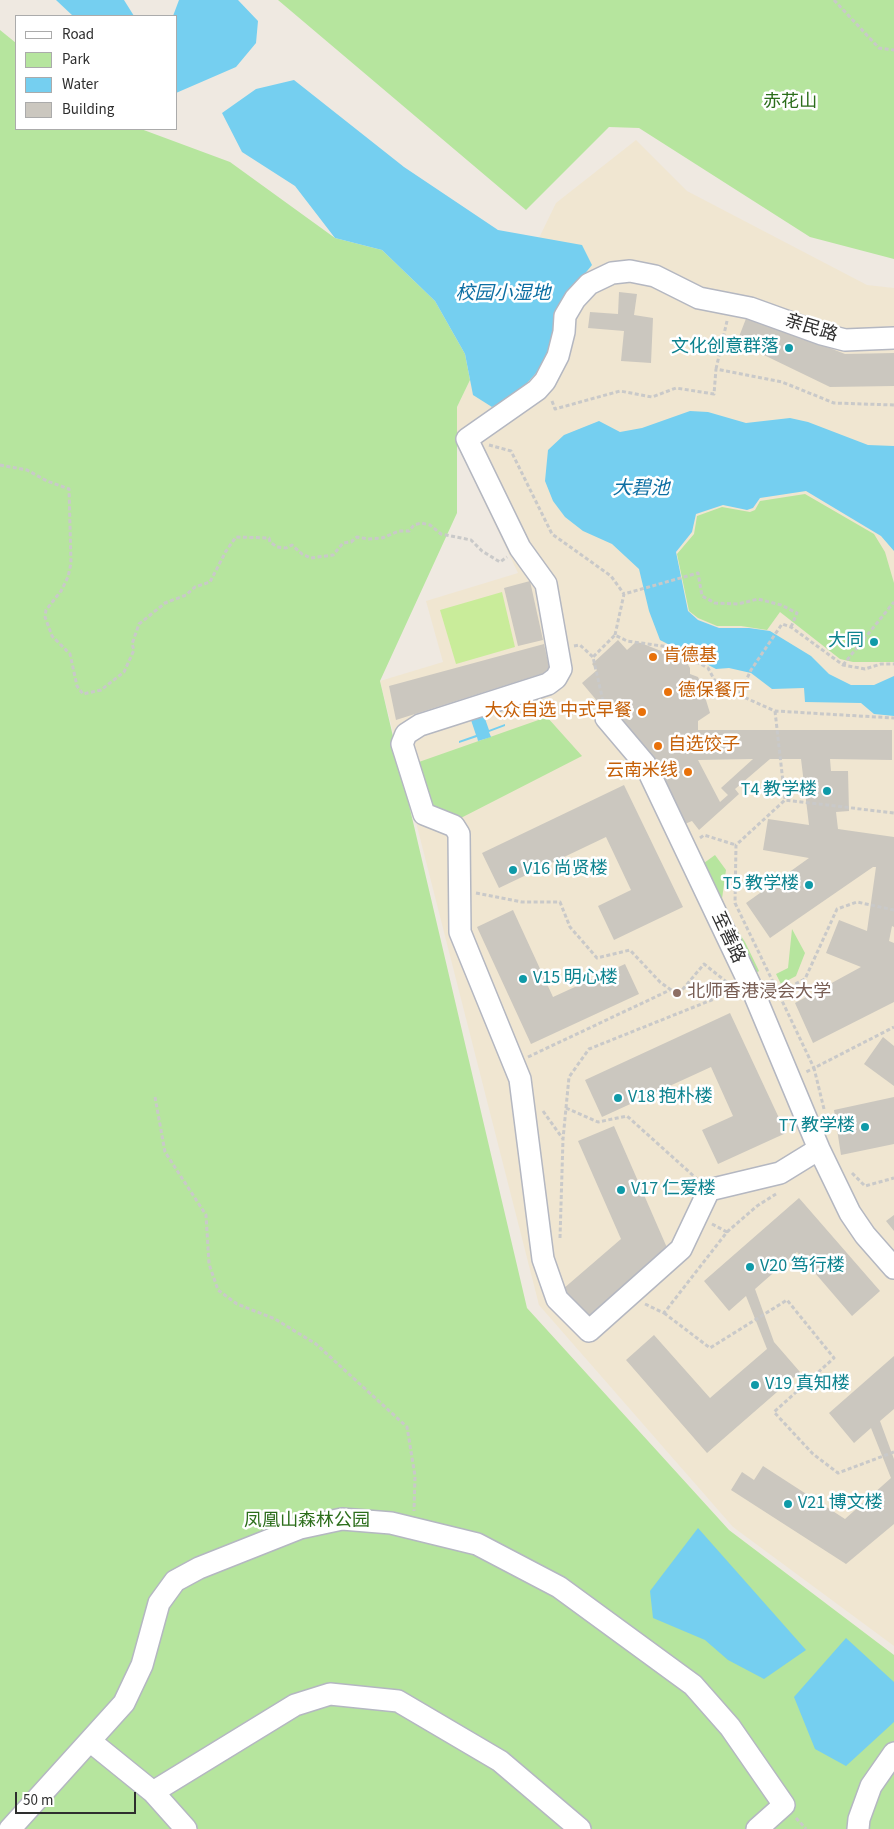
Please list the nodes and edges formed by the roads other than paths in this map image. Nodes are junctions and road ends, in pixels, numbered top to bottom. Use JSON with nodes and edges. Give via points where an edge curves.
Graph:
{"nodes":[{"id":1,"x":894,"y":338,"type":"edge"},
{"id":2,"x":606,"y":718,"type":"road end"},
{"id":3,"x":819,"y":1149,"type":"junction"},
{"id":4,"x":894,"y":1268,"type":"edge"},
{"id":5,"x":90,"y":1741,"type":"junction"},
{"id":6,"x":894,"y":1752,"type":"edge"},
{"id":7,"x":153,"y":1792,"type":"junction"},
{"id":8,"x":10,"y":1829,"type":"edge"},
{"id":9,"x":186,"y":1829,"type":"edge"},
{"id":10,"x":580,"y":1829,"type":"edge"},
{"id":11,"x":757,"y":1829,"type":"edge"},
{"id":12,"x":858,"y":1829,"type":"edge"}],
"edges":[{"from":1,"to":3,"type":"street","name":"亲民路","via":[[845,340],[750,308],[699,298],[654,276],[630,271],[612,273],[589,284],[575,298],[565,316],[558,356],[537,390],[467,439],[520,548],[546,584],[561,669],[548,684],[420,725],[406,734],[402,744],[424,814],[454,826],[459,834],[460,932],[520,1079],[543,1259],[557,1299],[589,1331],[682,1249],[709,1190],[780,1173]]},
{"from":2,"to":3,"type":"street","name":"至善路","via":[[645,764],[790,1078]]},
{"from":3,"to":4,"type":"street","name":"至善路","via":[[850,1213]]},
{"from":5,"to":7,"type":"street"},
{"from":5,"to":8,"type":"street"},
{"from":5,"to":11,"type":"street","via":[[124,1703],[142,1665],[159,1603],[174,1581],[300,1528],[342,1520],[390,1523],[477,1544],[560,1587],[693,1685],[730,1727],[784,1805]]},
{"from":6,"to":12,"type":"street","via":[[871,1786]]},
{"from":7,"to":9,"type":"street"},
{"from":7,"to":10,"type":"street","via":[[295,1705],[330,1694],[398,1701],[500,1761]]}]}
